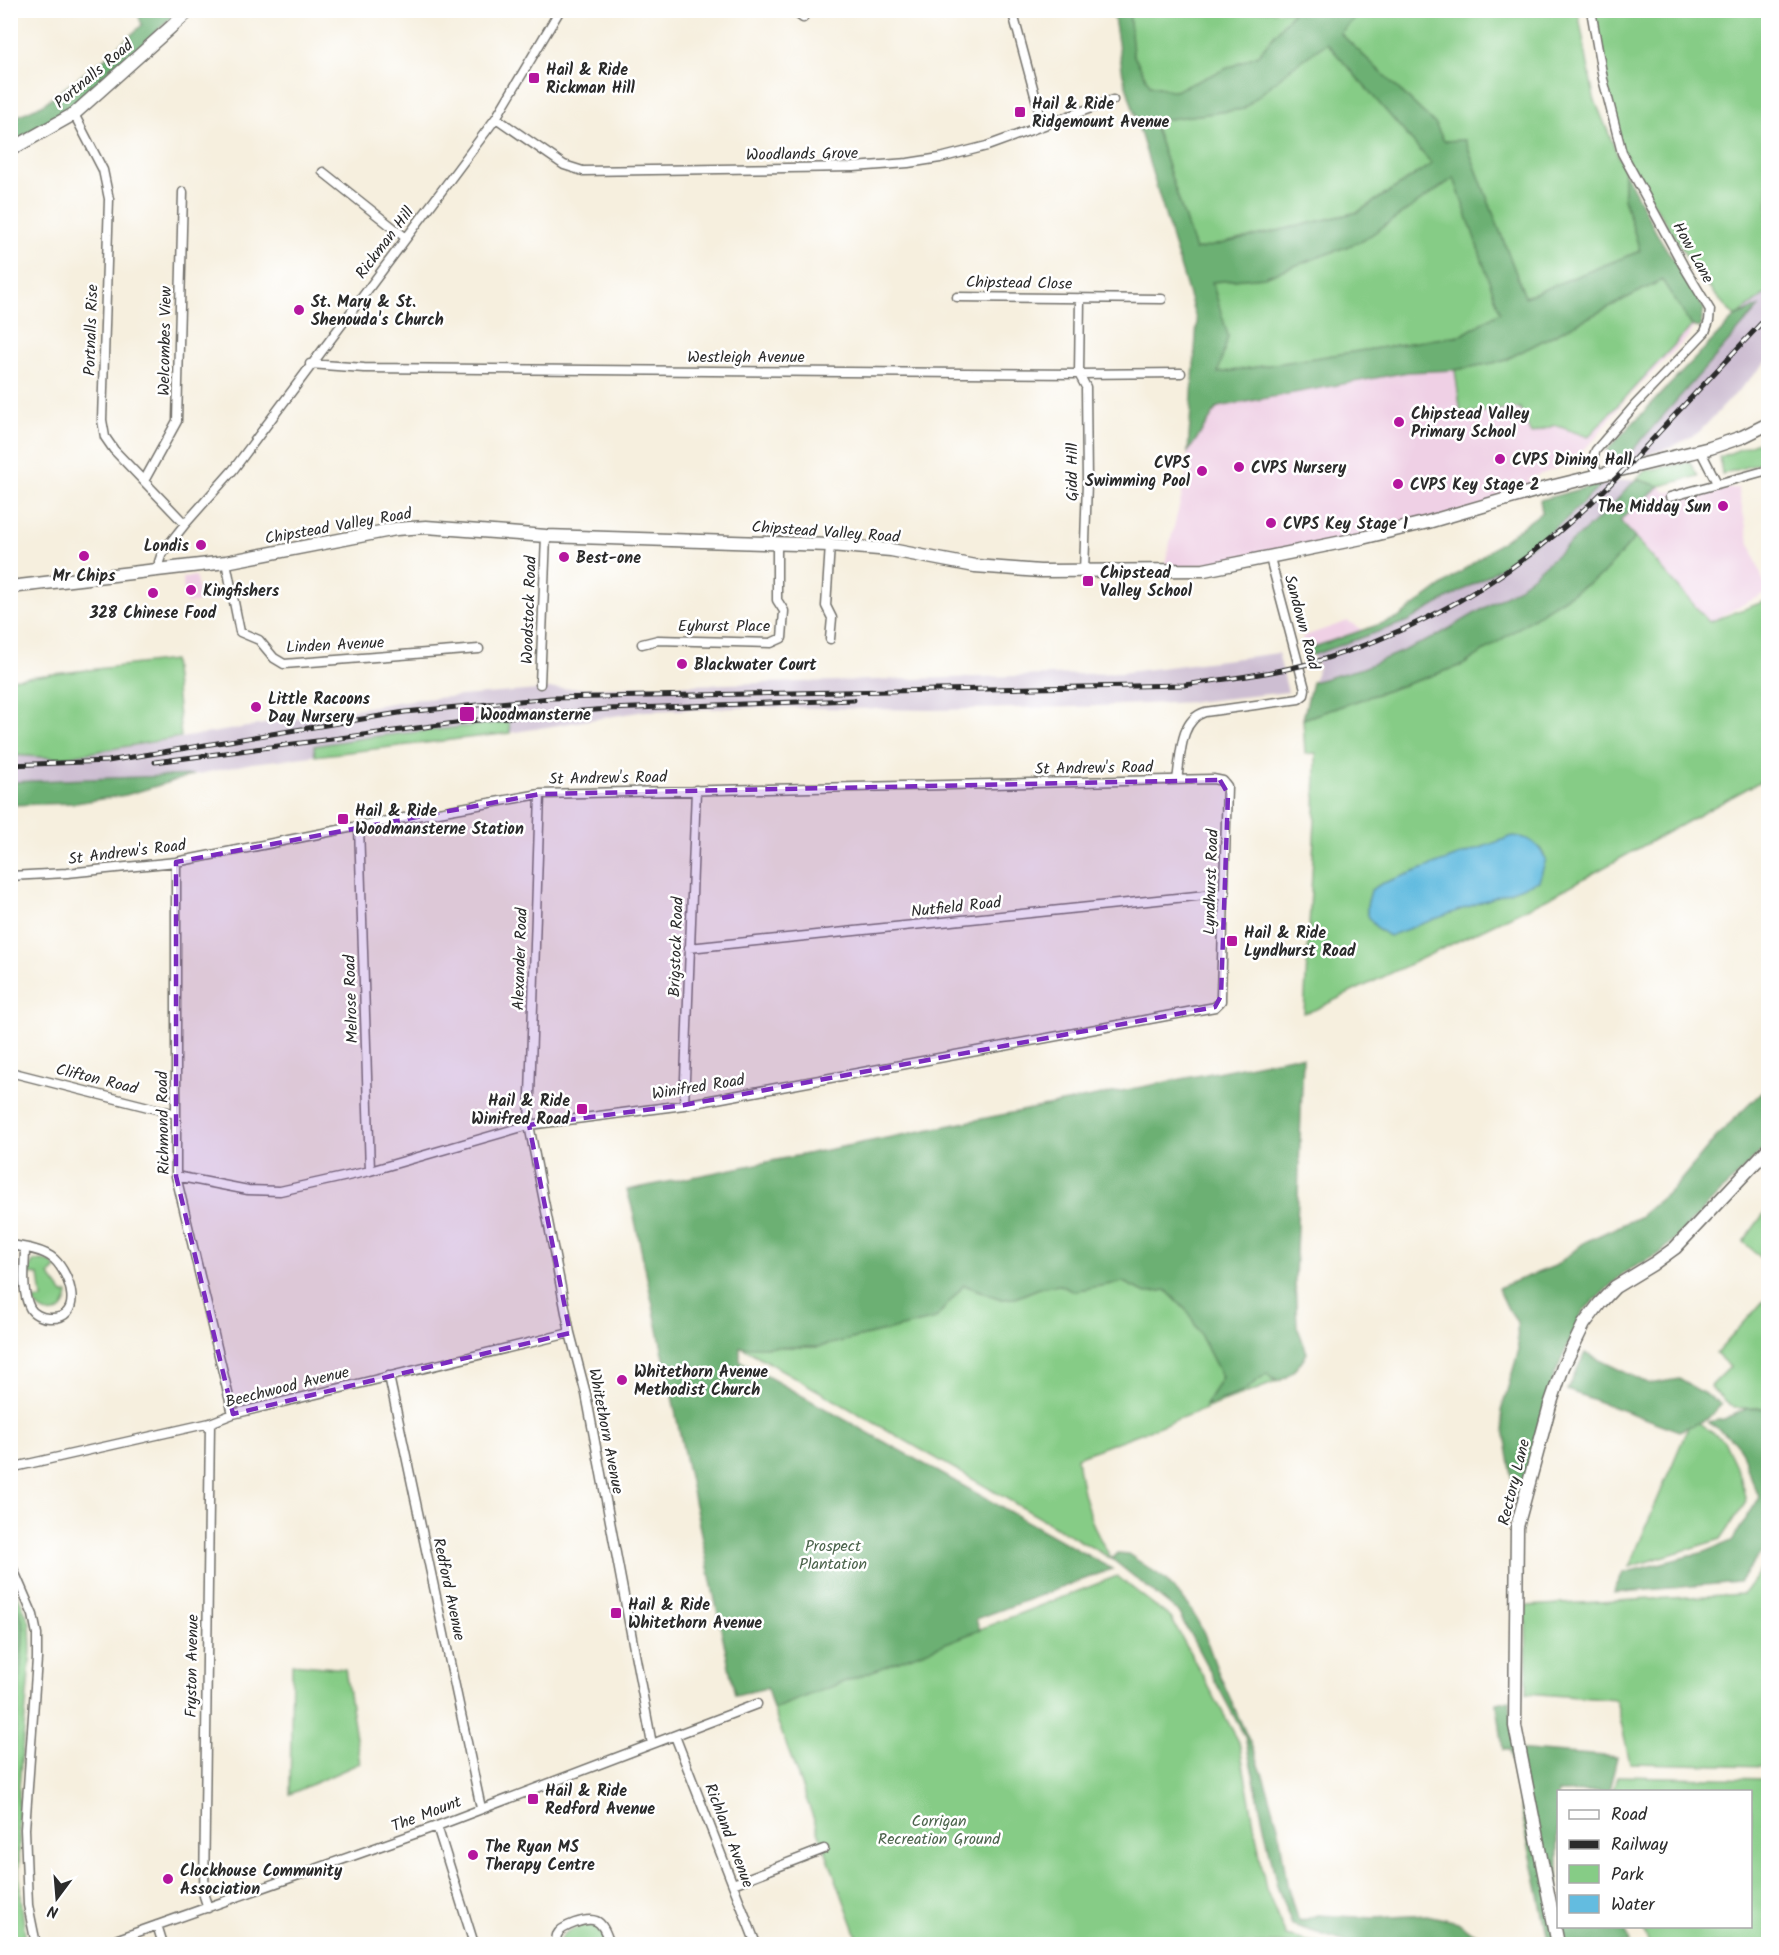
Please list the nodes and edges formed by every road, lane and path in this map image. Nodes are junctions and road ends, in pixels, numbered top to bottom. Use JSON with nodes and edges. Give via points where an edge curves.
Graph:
{"nodes":[{"id":1,"x":190,"y":10,"type":"edge"},
{"id":2,"x":560,"y":10,"type":"edge"},
{"id":3,"x":792,"y":10,"type":"edge"},
{"id":4,"x":1012,"y":10,"type":"edge"},
{"id":5,"x":1591,"y":10,"type":"edge"},
{"id":6,"x":802,"y":18,"type":"dead end"},
{"id":7,"x":1113,"y":100,"type":"dead end"},
{"id":8,"x":74,"y":114,"type":"junction"},
{"id":9,"x":496,"y":118,"type":"junction"},
{"id":10,"x":1043,"y":126,"type":"junction"},
{"id":11,"x":10,"y":150,"type":"edge"},
{"id":12,"x":323,"y":172,"type":"dead end"},
{"id":13,"x":183,"y":192,"type":"dead end"},
{"id":14,"x":406,"y":238,"type":"junction"},
{"id":15,"x":957,"y":297,"type":"dead end"},
{"id":16,"x":1080,"y":298,"type":"junction"},
{"id":17,"x":1162,"y":299,"type":"dead end"},
{"id":18,"x":310,"y":364,"type":"junction"},
{"id":19,"x":1181,"y":372,"type":"dead end"},
{"id":20,"x":1079,"y":374,"type":"junction"},
{"id":21,"x":1768,"y":424,"type":"edge"},
{"id":22,"x":1700,"y":450,"type":"junction"},
{"id":23,"x":1768,"y":470,"type":"edge"},
{"id":24,"x":1599,"y":475,"type":"junction"},
{"id":25,"x":144,"y":481,"type":"junction"},
{"id":26,"x":1717,"y":483,"type":"junction"},
{"id":27,"x":1670,"y":497,"type":"dead end"},
{"id":28,"x":185,"y":524,"type":"junction"},
{"id":29,"x":546,"y":536,"type":"junction"},
{"id":30,"x":777,"y":544,"type":"junction"},
{"id":31,"x":830,"y":544,"type":"junction"},
{"id":32,"x":1270,"y":558,"type":"junction"},
{"id":33,"x":226,"y":562,"type":"junction"},
{"id":34,"x":160,"y":570,"type":"junction"},
{"id":35,"x":1084,"y":572,"type":"junction"},
{"id":36,"x":10,"y":587,"type":"edge"},
{"id":37,"x":831,"y":639,"type":"dead end"},
{"id":38,"x":642,"y":644,"type":"dead end"},
{"id":39,"x":479,"y":649,"type":"dead end"},
{"id":40,"x":540,"y":684,"type":"dead end"},
{"id":41,"x":1213,"y":779,"type":"joint"},
{"id":42,"x":1177,"y":780,"type":"junction"},
{"id":43,"x":696,"y":790,"type":"junction"},
{"id":44,"x":540,"y":794,"type":"junction"},
{"id":45,"x":359,"y":826,"type":"junction"},
{"id":46,"x":176,"y":862,"type":"junction"},
{"id":47,"x":10,"y":876,"type":"edge"},
{"id":48,"x":1225,"y":893,"type":"junction"},
{"id":49,"x":689,"y":948,"type":"junction"},
{"id":50,"x":1221,"y":996,"type":"joint"},
{"id":51,"x":10,"y":1072,"type":"edge"},
{"id":52,"x":684,"y":1106,"type":"junction"},
{"id":53,"x":176,"y":1114,"type":"junction"},
{"id":54,"x":529,"y":1125,"type":"junction"},
{"id":55,"x":1768,"y":1149,"type":"edge"},
{"id":56,"x":370,"y":1171,"type":"junction"},
{"id":57,"x":176,"y":1176,"type":"junction"},
{"id":58,"x":10,"y":1245,"type":"edge"},
{"id":59,"x":25,"y":1248,"type":"junction"},
{"id":60,"x":570,"y":1333,"type":"junction"},
{"id":61,"x":388,"y":1376,"type":"junction"},
{"id":62,"x":232,"y":1414,"type":"junction"},
{"id":63,"x":210,"y":1423,"type":"junction"},
{"id":64,"x":10,"y":1468,"type":"edge"},
{"id":65,"x":10,"y":1562,"type":"edge"},
{"id":66,"x":757,"y":1704,"type":"dead end"},
{"id":67,"x":675,"y":1736,"type":"junction"},
{"id":68,"x":652,"y":1744,"type":"junction"},
{"id":69,"x":481,"y":1808,"type":"junction"},
{"id":70,"x":437,"y":1826,"type":"junction"},
{"id":71,"x":824,"y":1849,"type":"dead end"},
{"id":72,"x":734,"y":1884,"type":"junction"},
{"id":73,"x":208,"y":1908,"type":"junction"},
{"id":74,"x":158,"y":1925,"type":"junction"},
{"id":75,"x":36,"y":1944,"type":"edge"},
{"id":76,"x":104,"y":1944,"type":"edge"},
{"id":77,"x":163,"y":1944,"type":"edge"},
{"id":78,"x":474,"y":1944,"type":"edge"},
{"id":79,"x":556,"y":1944,"type":"edge"},
{"id":80,"x":610,"y":1944,"type":"edge"},
{"id":81,"x":756,"y":1944,"type":"edge"},
{"id":82,"x":1558,"y":1944,"type":"edge"}],
"edges":[{"from":1,"to":8,"type":"main road","name":"Portnalls Road"},
{"from":2,"to":9,"type":"street","name":"Rickman Hill"},
{"from":3,"to":6,"type":"street"},
{"from":4,"to":10,"type":"street"},
{"from":5,"to":24,"type":"street","name":"How Lane","via":[[1622,153],[1710,310],[1705,332],[1596,450],[1593,461]]},
{"from":7,"to":10,"type":"street","name":"Woodlands Grove"},
{"from":8,"to":11,"type":"main road","name":"Portnalls Road"},
{"from":8,"to":25,"type":"street","name":"Portnalls Rise","via":[[103,170],[109,199],[103,428],[109,444]]},
{"from":9,"to":10,"type":"street","name":"Woodlands Grove","via":[[564,165],[593,171],[908,163],[987,146]]},
{"from":9,"to":14,"type":"street","name":"Rickman Hill"},
{"from":12,"to":14,"type":"street"},
{"from":13,"to":25,"type":"street","name":"Welcombes View","via":[[177,421]]},
{"from":14,"to":18,"type":"street","name":"Rickman Hill"},
{"from":15,"to":16,"type":"street","name":"Chipstead Close"},
{"from":16,"to":17,"type":"street","name":"Chipstead Close"},
{"from":16,"to":20,"type":"street","name":"Chipstead Close"},
{"from":18,"to":20,"type":"street","name":"Westleigh Avenue","via":[[376,368]]},
{"from":18,"to":28,"type":"street","name":"Rickman Hill","via":[[233,470]]},
{"from":19,"to":20,"type":"street","name":"Westleigh Avenue"},
{"from":20,"to":35,"type":"street","name":"Gidd Hill","via":[[1086,387]]},
{"from":21,"to":22,"type":"main road","name":"Chipstead Valley Road"},
{"from":22,"to":24,"type":"main road","name":"Chipstead Valley Road"},
{"from":22,"to":26,"type":"street"},
{"from":23,"to":26,"type":"street"},
{"from":24,"to":32,"type":"main road","name":"Chipstead Valley Road","via":[[1373,536]]},
{"from":25,"to":28,"type":"street","name":"Portnalls Rise"},
{"from":26,"to":27,"type":"street"},
{"from":28,"to":34,"type":"street","name":"Rickman Hill","via":[[162,553]]},
{"from":29,"to":30,"type":"main road","name":"Chipstead Valley Road"},
{"from":29,"to":33,"type":"main road","name":"Chipstead Valley Road","via":[[411,528]]},
{"from":29,"to":40,"type":"street","name":"Woodstock Road"},
{"from":30,"to":31,"type":"main road","name":"Chipstead Valley Road"},
{"from":30,"to":38,"type":"street","name":"Eyhurst Place","via":[[777,600],[784,611],[782,638],[771,643],[658,640]]},
{"from":31,"to":35,"type":"main road","name":"Chipstead Valley Road","via":[[891,550],[975,566]]},
{"from":31,"to":37,"type":"street","via":[[826,606],[832,618]]},
{"from":32,"to":35,"type":"main road","name":"Chipstead Valley Road","via":[[1204,570]]},
{"from":32,"to":42,"type":"street","name":"Sandown Road","via":[[1304,695],[1194,717],[1185,731]]},
{"from":33,"to":34,"type":"main road","name":"Chipstead Valley Road"},
{"from":33,"to":39,"type":"street","name":"Linden Avenue","via":[[240,632],[259,640],[274,658],[285,664]]},
{"from":34,"to":36,"type":"main road","name":"Chipstead Valley Road"},
{"from":41,"to":42,"type":"street","name":"St Andrew's Road"},
{"from":41,"to":48,"type":"street","name":"Lyndhurst Road","via":[[1223,781],[1228,789]]},
{"from":42,"to":43,"type":"street","name":"St Andrew's Road"},
{"from":43,"to":44,"type":"street","name":"St Andrew's Road"},
{"from":43,"to":49,"type":"street","name":"Brigstock Road"},
{"from":44,"to":45,"type":"street","name":"St Andrew's Road"},
{"from":44,"to":54,"type":"street","name":"Alexander Road"},
{"from":45,"to":46,"type":"street","name":"St Andrew's Road"},
{"from":45,"to":56,"type":"street","name":"Melrose Road"},
{"from":46,"to":47,"type":"street","name":"St Andrew's Road"},
{"from":46,"to":53,"type":"street","name":"Richmond Road"},
{"from":48,"to":49,"type":"street","name":"Nutfield Road"},
{"from":48,"to":50,"type":"street","name":"Lyndhurst Road"},
{"from":49,"to":52,"type":"street","name":"Brigstock Road"},
{"from":50,"to":52,"type":"street","name":"Winifred Road","via":[[1218,1005],[1210,1009]]},
{"from":51,"to":53,"type":"street","name":"Clifton Road"},
{"from":52,"to":54,"type":"street","name":"Winifred Road"},
{"from":53,"to":57,"type":"street","name":"Richmond Road"},
{"from":54,"to":56,"type":"street","name":"Winifred Road"},
{"from":54,"to":60,"type":"street","name":"Whitethorn Avenue"},
{"from":55,"to":82,"type":"main road","name":"Rectory Lane","via":[[1675,1248],[1615,1287],[1584,1324],[1550,1405],[1517,1527],[1515,1726]]},
{"from":56,"to":57,"type":"street","name":"Winifred Road","via":[[280,1191],[248,1190]]},
{"from":57,"to":62,"type":"street","name":"Richmond Road"},
{"from":58,"to":59,"type":"street"},
{"from":59,"to":59,"type":"street","via":[[52,1257],[64,1270],[72,1290],[72,1303],[56,1319],[42,1318],[30,1309],[25,1288]]},
{"from":60,"to":61,"type":"street","name":"Beechwood Avenue"},
{"from":60,"to":68,"type":"street","name":"Whitethorn Avenue","via":[[586,1394]]},
{"from":61,"to":62,"type":"street","name":"Beechwood Avenue"},
{"from":61,"to":69,"type":"street","name":"Redford Avenue"},
{"from":62,"to":63,"type":"street","name":"Beechwood Avenue"},
{"from":63,"to":64,"type":"street","name":"Beechwood Avenue"},
{"from":63,"to":73,"type":"street","name":"Fryston Avenue","via":[[204,1896]]},
{"from":65,"to":75,"type":"street","via":[[37,1634],[25,1829],[28,1905]]},
{"from":66,"to":67,"type":"street","name":"The Mount"},
{"from":67,"to":68,"type":"street","name":"The Mount"},
{"from":67,"to":72,"type":"street","name":"Richland Avenue"},
{"from":68,"to":69,"type":"street","name":"The Mount"},
{"from":69,"to":70,"type":"street","name":"The Mount"},
{"from":70,"to":73,"type":"street","name":"The Mount"},
{"from":70,"to":78,"type":"street"},
{"from":71,"to":72,"type":"street"},
{"from":72,"to":81,"type":"street","name":"Richland Avenue"},
{"from":73,"to":74,"type":"street","name":"The Mount"},
{"from":74,"to":76,"type":"street","name":"The Mount"},
{"from":74,"to":77,"type":"street"},
{"from":79,"to":80,"type":"street","via":[[563,1929],[587,1920],[602,1926]]}]}
